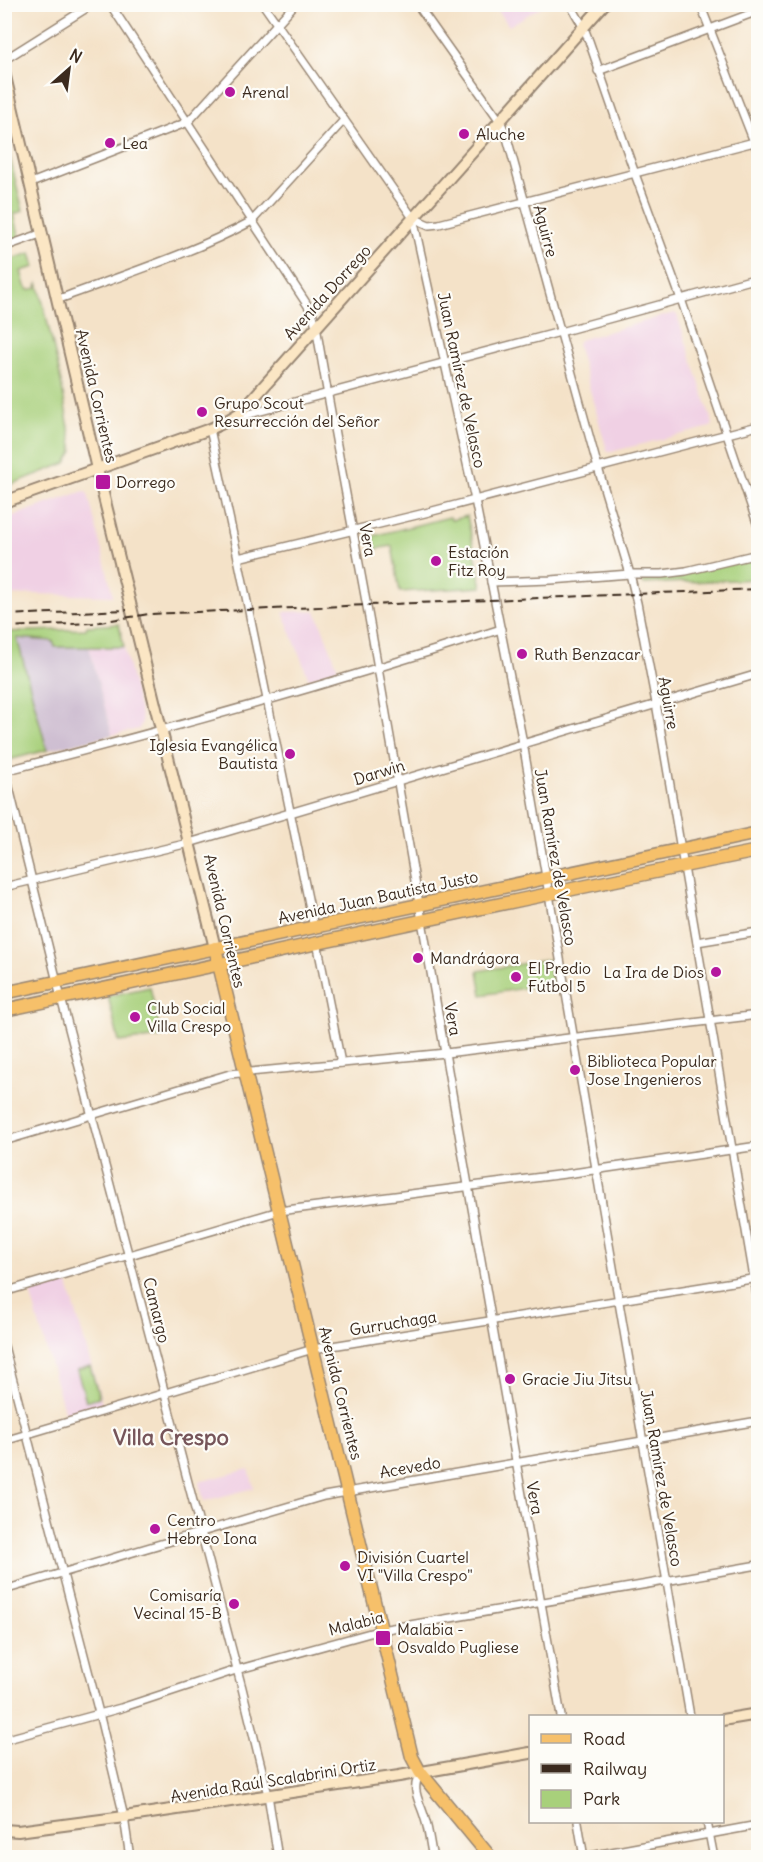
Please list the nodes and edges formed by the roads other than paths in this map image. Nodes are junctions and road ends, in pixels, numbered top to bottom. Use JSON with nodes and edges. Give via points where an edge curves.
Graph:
{"nodes":[{"id":1,"x":93,"y":4,"type":"edge"},
{"id":2,"x":110,"y":4,"type":"edge"},
{"id":3,"x":263,"y":4,"type":"edge"},
{"id":4,"x":295,"y":4,"type":"edge"},
{"id":5,"x":417,"y":4,"type":"edge"},
{"id":6,"x":570,"y":4,"type":"edge"},
{"id":7,"x":604,"y":4,"type":"edge"},
{"id":8,"x":700,"y":4,"type":"edge"},
{"id":9,"x":759,"y":11,"type":"edge"},
{"id":10,"x":277,"y":24,"type":"junction"},
{"id":11,"x":584,"y":28,"type":"junction"},
{"id":12,"x":710,"y":30,"type":"junction"},
{"id":13,"x":4,"y":60,"type":"edge"},
{"id":14,"x":598,"y":71,"type":"junction"},
{"id":15,"x":4,"y":72,"type":"edge"},
{"id":16,"x":344,"y":120,"type":"junction"},
{"id":17,"x":500,"y":121,"type":"junction"},
{"id":18,"x":188,"y":122,"type":"junction"},
{"id":19,"x":757,"y":142,"type":"edge"},
{"id":20,"x":759,"y":152,"type":"edge"},
{"id":21,"x":635,"y":174,"type":"junction"},
{"id":22,"x":31,"y":183,"type":"junction"},
{"id":23,"x":524,"y":202,"type":"junction"},
{"id":24,"x":413,"y":218,"type":"junction"},
{"id":25,"x":252,"y":221,"type":"junction"},
{"id":26,"x":43,"y":233,"type":"junction"},
{"id":27,"x":4,"y":247,"type":"edge"},
{"id":28,"x":759,"y":278,"type":"edge"},
{"id":29,"x":58,"y":299,"type":"junction"},
{"id":30,"x":681,"y":299,"type":"junction"},
{"id":31,"x":316,"y":326,"type":"junction"},
{"id":32,"x":560,"y":332,"type":"junction"},
{"id":33,"x":444,"y":362,"type":"junction"},
{"id":34,"x":327,"y":394,"type":"junction"},
{"id":35,"x":232,"y":418,"type":"junction"},
{"id":36,"x":759,"y":426,"type":"edge"},
{"id":37,"x":210,"y":429,"type":"junction"},
{"id":38,"x":727,"y":434,"type":"junction"},
{"id":39,"x":598,"y":468,"type":"junction"},
{"id":40,"x":97,"y":469,"type":"junction"},
{"id":41,"x":475,"y":500,"type":"junction"},
{"id":42,"x":4,"y":502,"type":"edge"},
{"id":43,"x":759,"y":526,"type":"edge"},
{"id":44,"x":353,"y":530,"type":"junction"},
{"id":45,"x":759,"y":554,"type":"edge"},
{"id":46,"x":238,"y":558,"type":"junction"},
{"id":47,"x":630,"y":574,"type":"junction"},
{"id":48,"x":491,"y":582,"type":"junction"},
{"id":49,"x":501,"y":629,"type":"junction"},
{"id":50,"x":378,"y":669,"type":"junction"},
{"id":51,"x":759,"y":674,"type":"edge"},
{"id":52,"x":267,"y":700,"type":"junction"},
{"id":53,"x":656,"y":703,"type":"junction"},
{"id":54,"x":162,"y":731,"type":"junction"},
{"id":55,"x":523,"y":743,"type":"junction"},
{"id":56,"x":5,"y":771,"type":"edge"},
{"id":57,"x":397,"y":781,"type":"junction"},
{"id":58,"x":290,"y":813,"type":"junction"},
{"id":59,"x":759,"y":833,"type":"edge"},
{"id":60,"x":189,"y":843,"type":"junction"},
{"id":61,"x":680,"y":849,"type":"junction"},
{"id":62,"x":759,"y":851,"type":"edge"},
{"id":63,"x":683,"y":866,"type":"junction"},
{"id":64,"x":547,"y":879,"type":"junction"},
{"id":65,"x":33,"y":880,"type":"junction"},
{"id":66,"x":4,"y":887,"type":"edge"},
{"id":67,"x":550,"y":894,"type":"junction"},
{"id":68,"x":419,"y":904,"type":"junction"},
{"id":69,"x":422,"y":920,"type":"junction"},
{"id":70,"x":314,"y":928,"type":"junction"},
{"id":71,"x":759,"y":932,"type":"edge"},
{"id":72,"x":317,"y":942,"type":"junction"},
{"id":73,"x":697,"y":942,"type":"junction"},
{"id":74,"x":215,"y":948,"type":"junction"},
{"id":75,"x":219,"y":965,"type":"junction"},
{"id":76,"x":58,"y":982,"type":"junction"},
{"id":77,"x":4,"y":993,"type":"edge"},
{"id":78,"x":61,"y":998,"type":"junction"},
{"id":79,"x":4,"y":1010,"type":"edge"},
{"id":80,"x":759,"y":1015,"type":"edge"},
{"id":81,"x":710,"y":1021,"type":"junction"},
{"id":82,"x":572,"y":1038,"type":"junction"},
{"id":83,"x":446,"y":1053,"type":"junction"},
{"id":84,"x":341,"y":1063,"type":"junction"},
{"id":85,"x":245,"y":1073,"type":"junction"},
{"id":86,"x":92,"y":1116,"type":"junction"},
{"id":87,"x":4,"y":1141,"type":"edge"},
{"id":88,"x":759,"y":1146,"type":"edge"},
{"id":89,"x":732,"y":1150,"type":"junction"},
{"id":90,"x":596,"y":1170,"type":"junction"},
{"id":91,"x":468,"y":1187,"type":"junction"},
{"id":92,"x":279,"y":1211,"type":"junction"},
{"id":93,"x":129,"y":1255,"type":"junction"},
{"id":94,"x":757,"y":1278,"type":"edge"},
{"id":95,"x":4,"y":1292,"type":"edge"},
{"id":96,"x":618,"y":1300,"type":"junction"},
{"id":97,"x":759,"y":1301,"type":"edge"},
{"id":98,"x":490,"y":1321,"type":"junction"},
{"id":99,"x":4,"y":1346,"type":"edge"},
{"id":100,"x":313,"y":1349,"type":"junction"},
{"id":101,"x":164,"y":1393,"type":"junction"},
{"id":102,"x":759,"y":1421,"type":"edge"},
{"id":103,"x":27,"y":1434,"type":"junction"},
{"id":104,"x":4,"y":1441,"type":"edge"},
{"id":105,"x":642,"y":1441,"type":"junction"},
{"id":106,"x":515,"y":1462,"type":"junction"},
{"id":107,"x":348,"y":1491,"type":"junction"},
{"id":108,"x":200,"y":1532,"type":"junction"},
{"id":109,"x":759,"y":1565,"type":"edge"},
{"id":110,"x":63,"y":1573,"type":"junction"},
{"id":111,"x":665,"y":1581,"type":"junction"},
{"id":112,"x":4,"y":1590,"type":"edge"},
{"id":113,"x":541,"y":1603,"type":"junction"},
{"id":114,"x":381,"y":1630,"type":"junction"},
{"id":115,"x":236,"y":1670,"type":"junction"},
{"id":116,"x":99,"y":1713,"type":"junction"},
{"id":117,"x":759,"y":1714,"type":"edge"},
{"id":118,"x":561,"y":1715,"type":"edge"},
{"id":119,"x":690,"y":1715,"type":"edge"},
{"id":120,"x":724,"y":1720,"type":"edge"},
{"id":121,"x":4,"y":1740,"type":"edge"},
{"id":122,"x":529,"y":1753,"type":"edge"},
{"id":123,"x":420,"y":1772,"type":"junction"},
{"id":124,"x":268,"y":1795,"type":"junction"},
{"id":125,"x":124,"y":1817,"type":"junction"},
{"id":126,"x":578,"y":1823,"type":"edge"},
{"id":127,"x":707,"y":1823,"type":"edge"},
{"id":128,"x":759,"y":1825,"type":"edge"},
{"id":129,"x":4,"y":1830,"type":"edge"},
{"id":130,"x":18,"y":1831,"type":"junction"},
{"id":131,"x":709,"y":1833,"type":"junction"},
{"id":132,"x":4,"y":1837,"type":"edge"},
{"id":133,"x":130,"y":1857,"type":"edge"},
{"id":134,"x":278,"y":1857,"type":"edge"},
{"id":135,"x":433,"y":1857,"type":"edge"},
{"id":136,"x":491,"y":1857,"type":"edge"},
{"id":137,"x":582,"y":1857,"type":"edge"},
{"id":138,"x":714,"y":1857,"type":"edge"}],
"edges":[{"from":1,"to":13,"type":"street"},
{"from":2,"to":18,"type":"street","name":"Vera"},
{"from":3,"to":10,"type":"street"},
{"from":4,"to":10,"type":"street"},
{"from":5,"to":17,"type":"street","name":"Aguirre"},
{"from":6,"to":11,"type":"street"},
{"from":7,"to":11,"type":"main road","name":"Avenida Dorrego"},
{"from":8,"to":12,"type":"street"},
{"from":9,"to":12,"type":"street"},
{"from":10,"to":16,"type":"street"},
{"from":10,"to":18,"type":"street"},
{"from":11,"to":14,"type":"street"},
{"from":11,"to":17,"type":"main road","name":"Avenida Dorrego"},
{"from":12,"to":14,"type":"street"},
{"from":12,"to":19,"type":"street"},
{"from":14,"to":21,"type":"street"},
{"from":15,"to":22,"type":"main road","name":"Avenida Corrientes"},
{"from":16,"to":24,"type":"street"},
{"from":16,"to":25,"type":"street"},
{"from":17,"to":23,"type":"street","name":"Aguirre"},
{"from":17,"to":24,"type":"main road","name":"Avenida Dorrego"},
{"from":18,"to":22,"type":"street"},
{"from":18,"to":25,"type":"street","name":"Vera"},
{"from":19,"to":20,"type":"street"},
{"from":19,"to":21,"type":"street"},
{"from":21,"to":23,"type":"street"},
{"from":21,"to":30,"type":"street"},
{"from":22,"to":26,"type":"main road","name":"Avenida Corrientes"},
{"from":23,"to":24,"type":"street","via":[[439,224],[429,225]]},
{"from":23,"to":32,"type":"street","name":"Aguirre"},
{"from":24,"to":31,"type":"main road","name":"Avenida Dorrego"},
{"from":24,"to":33,"type":"street","name":"Juan Ramírez de Velasco"},
{"from":25,"to":29,"type":"street"},
{"from":25,"to":31,"type":"street","name":"Vera","via":[[312,312]]},
{"from":26,"to":27,"type":"street"},
{"from":26,"to":29,"type":"main road","name":"Avenida Corrientes"},
{"from":28,"to":30,"type":"street"},
{"from":29,"to":40,"type":"main road","name":"Avenida Corrientes"},
{"from":30,"to":32,"type":"street"},
{"from":30,"to":38,"type":"street"},
{"from":31,"to":34,"type":"street","name":"Vera"},
{"from":31,"to":35,"type":"main road","name":"Avenida Dorrego"},
{"from":32,"to":33,"type":"street"},
{"from":32,"to":39,"type":"street","name":"Aguirre"},
{"from":33,"to":34,"type":"street"},
{"from":33,"to":41,"type":"street","name":"Juan Ramírez de Velasco"},
{"from":34,"to":35,"type":"street"},
{"from":34,"to":44,"type":"street","name":"Vera"},
{"from":35,"to":37,"type":"main road","name":"Avenida Dorrego"},
{"from":36,"to":38,"type":"street"},
{"from":37,"to":40,"type":"main road","name":"Avenida Dorrego"},
{"from":37,"to":46,"type":"street"},
{"from":38,"to":39,"type":"street"},
{"from":38,"to":43,"type":"street"},
{"from":39,"to":41,"type":"street"},
{"from":39,"to":47,"type":"street","name":"Aguirre"},
{"from":40,"to":42,"type":"main road","name":"Avenida Dorrego"},
{"from":40,"to":54,"type":"main road","name":"Avenida Corrientes"},
{"from":41,"to":44,"type":"street"},
{"from":41,"to":48,"type":"street","name":"Juan Ramírez de Velasco"},
{"from":44,"to":46,"type":"street"},
{"from":44,"to":50,"type":"street","name":"Vera"},
{"from":45,"to":47,"type":"street","via":[[686,571]]},
{"from":46,"to":52,"type":"street"},
{"from":47,"to":48,"type":"street"},
{"from":47,"to":53,"type":"street","name":"Aguirre"},
{"from":48,"to":49,"type":"street","name":"Juan Ramírez de Velasco"},
{"from":49,"to":50,"type":"street"},
{"from":49,"to":55,"type":"street","name":"Juan Ramírez de Velasco"},
{"from":50,"to":52,"type":"street"},
{"from":50,"to":57,"type":"street","name":"Vera"},
{"from":51,"to":53,"type":"street","name":"Darwin"},
{"from":52,"to":54,"type":"street"},
{"from":52,"to":58,"type":"street"},
{"from":53,"to":55,"type":"street","name":"Darwin"},
{"from":53,"to":61,"type":"street","name":"Aguirre"},
{"from":54,"to":56,"type":"street"},
{"from":54,"to":60,"type":"main road","name":"Avenida Corrientes"},
{"from":55,"to":57,"type":"street","name":"Darwin"},
{"from":55,"to":64,"type":"street","name":"Juan Ramírez de Velasco"},
{"from":56,"to":65,"type":"street","name":"Camargo"},
{"from":57,"to":58,"type":"street","name":"Darwin"},
{"from":57,"to":68,"type":"street","name":"Vera"},
{"from":58,"to":60,"type":"street","name":"Darwin"},
{"from":58,"to":70,"type":"street"},
{"from":59,"to":61,"type":"main road","name":"Avenida Juan Bautista Justo"},
{"from":60,"to":65,"type":"street","name":"Darwin"},
{"from":60,"to":74,"type":"main road","name":"Avenida Corrientes"},
{"from":61,"to":63,"type":"street","name":"Aguirre"},
{"from":61,"to":64,"type":"main road","name":"Avenida Juan Bautista Justo"},
{"from":62,"to":63,"type":"main road","name":"Avenida Juan Bautista Justo"},
{"from":63,"to":67,"type":"main road","name":"Avenida Juan Bautista Justo"},
{"from":63,"to":73,"type":"street","name":"Aguirre"},
{"from":64,"to":67,"type":"street","name":"Juan Ramírez de Velasco"},
{"from":64,"to":68,"type":"main road","name":"Avenida Juan Bautista Justo"},
{"from":65,"to":66,"type":"street","name":"Darwin"},
{"from":65,"to":76,"type":"street","name":"Camargo"},
{"from":67,"to":69,"type":"main road","name":"Avenida Juan Bautista Justo"},
{"from":67,"to":82,"type":"street","name":"Juan Ramírez de Velasco"},
{"from":68,"to":69,"type":"street","name":"Vera"},
{"from":68,"to":70,"type":"main road","name":"Avenida Juan Bautista Justo"},
{"from":69,"to":72,"type":"main road","name":"Avenida Juan Bautista Justo"},
{"from":69,"to":83,"type":"street","name":"Vera"},
{"from":70,"to":74,"type":"main road","name":"Avenida Juan Bautista Justo"},
{"from":71,"to":73,"type":"street"},
{"from":72,"to":75,"type":"main road","name":"Avenida Juan Bautista Justo"},
{"from":72,"to":84,"type":"street"},
{"from":73,"to":81,"type":"street","name":"Aguirre"},
{"from":74,"to":75,"type":"main road","name":"Avenida Corrientes"},
{"from":74,"to":76,"type":"main road","name":"Avenida Juan Bautista Justo"},
{"from":75,"to":78,"type":"main road","name":"Avenida Juan Bautista Justo"},
{"from":75,"to":85,"type":"main road","name":"Avenida Corrientes"},
{"from":76,"to":77,"type":"main road","name":"Avenida Juan Bautista Justo"},
{"from":76,"to":78,"type":"street","name":"Camargo"},
{"from":78,"to":79,"type":"main road","name":"Avenida Juan Bautista Justo"},
{"from":78,"to":86,"type":"street","name":"Camargo"},
{"from":80,"to":81,"type":"street"},
{"from":81,"to":82,"type":"street"},
{"from":81,"to":89,"type":"street","name":"Aguirre"},
{"from":82,"to":83,"type":"street"},
{"from":82,"to":90,"type":"street","name":"Juan Ramírez de Velasco"},
{"from":83,"to":84,"type":"street"},
{"from":83,"to":91,"type":"street","name":"Vera"},
{"from":84,"to":85,"type":"street"},
{"from":85,"to":86,"type":"street","via":[[230,1074]]},
{"from":85,"to":92,"type":"main road","name":"Avenida Corrientes"},
{"from":86,"to":87,"type":"street"},
{"from":86,"to":93,"type":"street","name":"Camargo"},
{"from":88,"to":89,"type":"street"},
{"from":89,"to":90,"type":"street"},
{"from":89,"to":94,"type":"street","name":"Aguirre"},
{"from":90,"to":91,"type":"street"},
{"from":90,"to":96,"type":"street","name":"Juan Ramírez de Velasco"},
{"from":91,"to":92,"type":"street"},
{"from":91,"to":98,"type":"street","name":"Vera"},
{"from":92,"to":93,"type":"street"},
{"from":92,"to":100,"type":"main road","name":"Avenida Corrientes"},
{"from":93,"to":95,"type":"street"},
{"from":93,"to":101,"type":"street","name":"Camargo"},
{"from":94,"to":96,"type":"street","name":"Gurruchaga"},
{"from":94,"to":97,"type":"street","name":"Aguirre"},
{"from":96,"to":98,"type":"street","name":"Gurruchaga"},
{"from":96,"to":105,"type":"street","name":"Juan Ramírez de Velasco"},
{"from":98,"to":100,"type":"street","name":"Gurruchaga"},
{"from":98,"to":106,"type":"street","name":"Vera"},
{"from":99,"to":103,"type":"street"},
{"from":100,"to":101,"type":"street","name":"Gurruchaga"},
{"from":100,"to":107,"type":"main road","name":"Avenida Corrientes"},
{"from":101,"to":103,"type":"street","name":"Gurruchaga"},
{"from":101,"to":108,"type":"street","name":"Camargo"},
{"from":102,"to":105,"type":"street","name":"Acevedo"},
{"from":103,"to":104,"type":"street","name":"Gurruchaga"},
{"from":103,"to":110,"type":"street"},
{"from":105,"to":106,"type":"street","name":"Acevedo"},
{"from":105,"to":111,"type":"street","name":"Juan Ramírez de Velasco"},
{"from":106,"to":107,"type":"street","name":"Acevedo"},
{"from":106,"to":113,"type":"street","name":"Vera"},
{"from":107,"to":108,"type":"street","name":"Acevedo"},
{"from":107,"to":114,"type":"main road","name":"Avenida Corrientes"},
{"from":108,"to":110,"type":"street","name":"Acevedo"},
{"from":108,"to":115,"type":"street","name":"Camargo"},
{"from":109,"to":111,"type":"street","name":"Malabia"},
{"from":110,"to":112,"type":"street","name":"Acevedo"},
{"from":110,"to":116,"type":"street"},
{"from":111,"to":113,"type":"street","name":"Malabia"},
{"from":111,"to":119,"type":"street","name":"Juan Ramírez de Velasco"},
{"from":113,"to":114,"type":"street","name":"Malabia"},
{"from":113,"to":118,"type":"street","name":"Vera"},
{"from":114,"to":115,"type":"street","name":"Malabia"},
{"from":114,"to":123,"type":"main road","name":"Avenida Corrientes","via":[[412,1758]]},
{"from":115,"to":116,"type":"street","name":"Malabia"},
{"from":115,"to":124,"type":"street","name":"Camargo"},
{"from":116,"to":121,"type":"street","name":"Malabia"},
{"from":116,"to":125,"type":"street"},
{"from":117,"to":120,"type":"main road"},
{"from":122,"to":123,"type":"main road","name":"Avenida Raúl Scalabrini Ortiz"},
{"from":123,"to":124,"type":"main road","name":"Avenida Raúl Scalabrini Ortiz"},
{"from":123,"to":135,"type":"street","via":[[414,1784]]},
{"from":123,"to":136,"type":"main road","name":"Avenida Corrientes"},
{"from":124,"to":125,"type":"main road","name":"Avenida Raúl Scalabrini Ortiz"},
{"from":124,"to":134,"type":"street","name":"Camargo"},
{"from":125,"to":130,"type":"main road","name":"Avenida Raúl Scalabrini Ortiz"},
{"from":125,"to":133,"type":"street"},
{"from":126,"to":137,"type":"street"},
{"from":127,"to":131,"type":"street"},
{"from":128,"to":131,"type":"street"},
{"from":129,"to":130,"type":"main road","name":"Avenida Raúl Scalabrini Ortiz"},
{"from":130,"to":132,"type":"main road","name":"Avenida Raúl Scalabrini Ortiz"},
{"from":131,"to":137,"type":"street"},
{"from":131,"to":138,"type":"street"}]}
